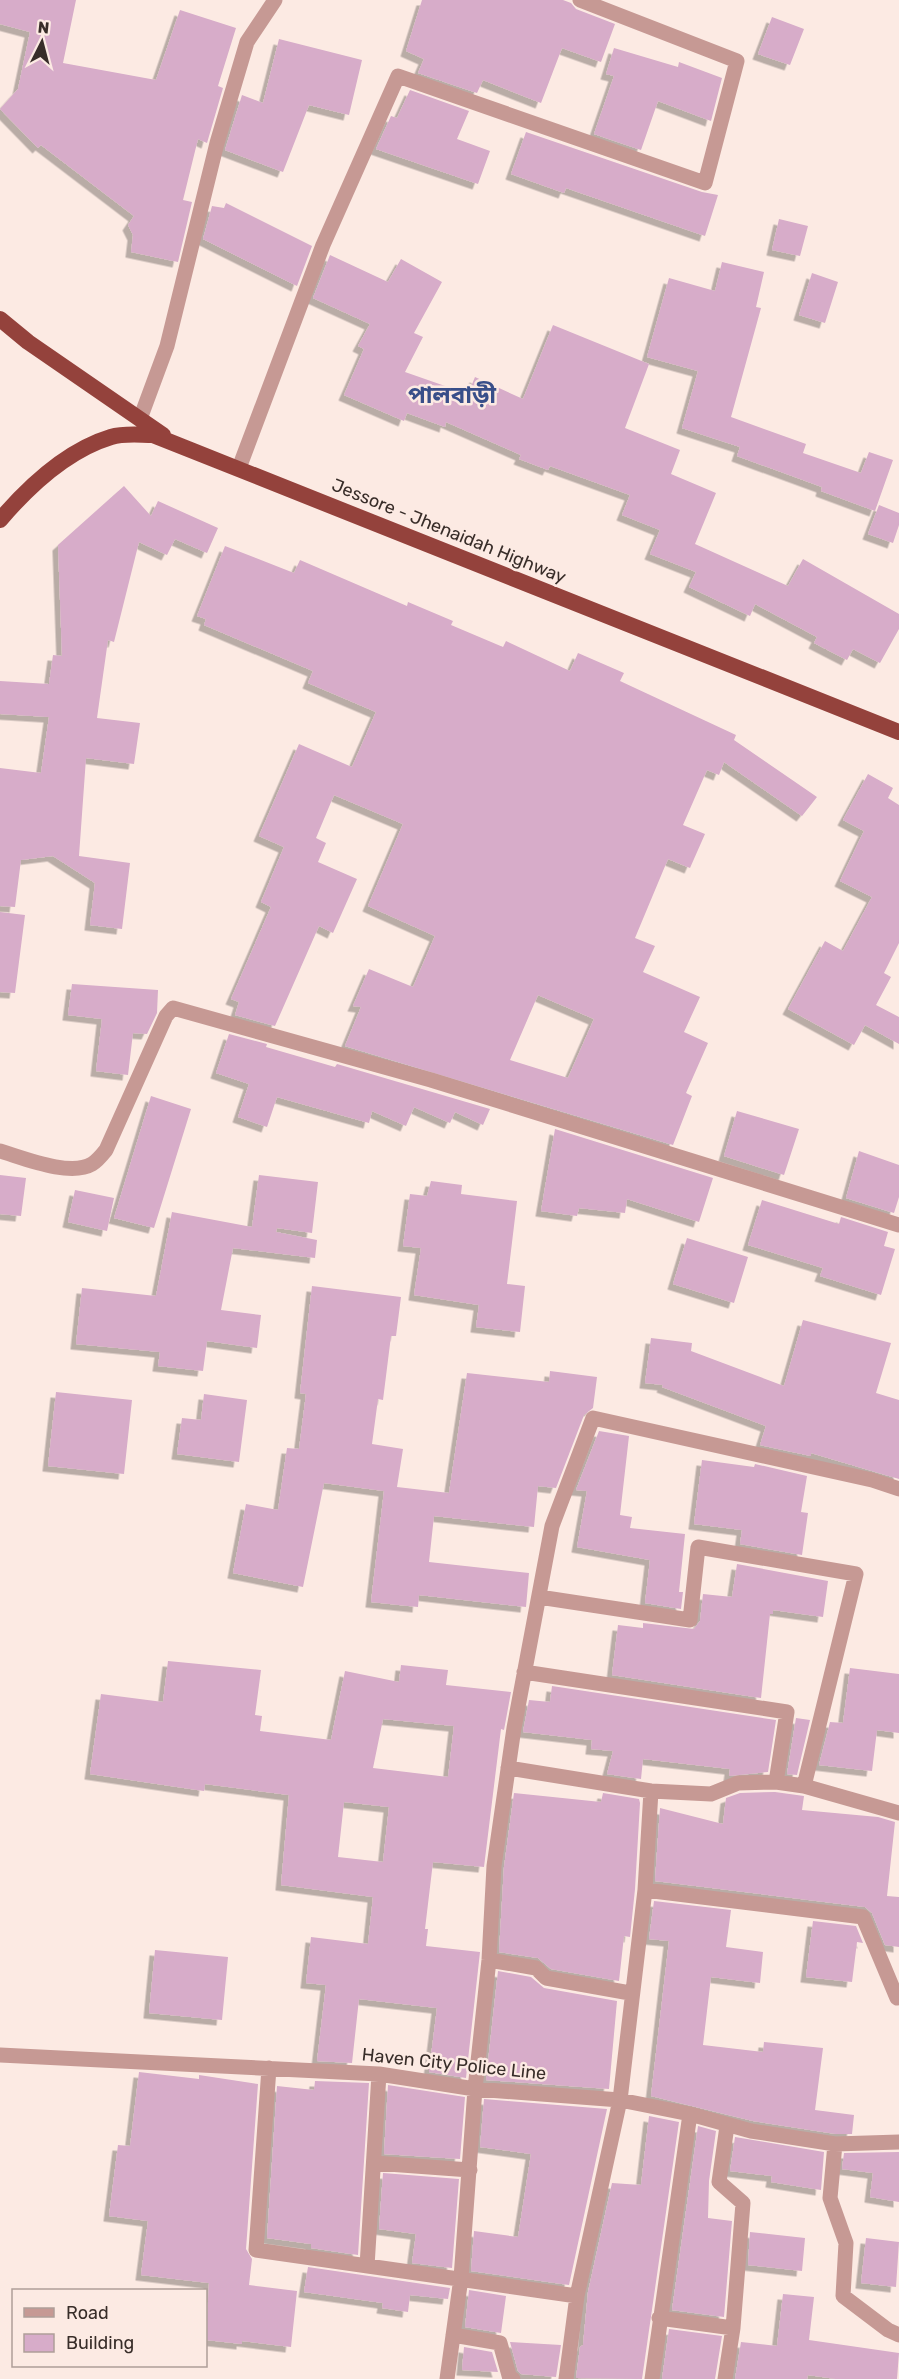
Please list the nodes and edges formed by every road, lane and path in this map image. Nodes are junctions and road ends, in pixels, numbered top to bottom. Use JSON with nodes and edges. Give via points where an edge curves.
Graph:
{"nodes":[{"id":1,"x":275,"y":0,"type":"edge"},
{"id":2,"x":580,"y":0,"type":"edge"},
{"id":3,"x":0,"y":320,"type":"edge"},
{"id":4,"x":141,"y":419,"type":"junction"},
{"id":5,"x":170,"y":440,"type":"junction"},
{"id":6,"x":239,"y":468,"type":"junction"},
{"id":7,"x":0,"y":520,"type":"edge"},
{"id":8,"x":899,"y":732,"type":"edge"},
{"id":9,"x":0,"y":1151,"type":"edge"},
{"id":10,"x":899,"y":1225,"type":"edge"},
{"id":11,"x":899,"y":1489,"type":"edge"},
{"id":12,"x":539,"y":1598,"type":"junction"},
{"id":13,"x":524,"y":1672,"type":"junction"},
{"id":14,"x":508,"y":1768,"type":"junction"},
{"id":15,"x":776,"y":1782,"type":"junction"},
{"id":16,"x":804,"y":1786,"type":"junction"},
{"id":17,"x":651,"y":1791,"type":"junction"},
{"id":18,"x":899,"y":1813,"type":"edge"},
{"id":19,"x":645,"y":1890,"type":"junction"},
{"id":20,"x":489,"y":1960,"type":"junction"},
{"id":21,"x":630,"y":1993,"type":"junction"},
{"id":22,"x":897,"y":1998,"type":"dead end"},
{"id":23,"x":0,"y":2055,"type":"edge"},
{"id":24,"x":269,"y":2068,"type":"junction"},
{"id":25,"x":379,"y":2074,"type":"junction"},
{"id":26,"x":475,"y":2089,"type":"junction"},
{"id":27,"x":620,"y":2100,"type":"junction"},
{"id":28,"x":690,"y":2114,"type":"junction"},
{"id":29,"x":727,"y":2126,"type":"junction"},
{"id":30,"x":899,"y":2142,"type":"edge"},
{"id":31,"x":834,"y":2144,"type":"junction"},
{"id":32,"x":374,"y":2163,"type":"junction"},
{"id":33,"x":470,"y":2170,"type":"junction"},
{"id":34,"x":367,"y":2266,"type":"junction"},
{"id":35,"x":461,"y":2278,"type":"junction"},
{"id":36,"x":577,"y":2296,"type":"junction"},
{"id":37,"x":659,"y":2318,"type":"junction"},
{"id":38,"x":733,"y":2328,"type":"junction"},
{"id":39,"x":453,"y":2335,"type":"junction"},
{"id":40,"x":899,"y":2336,"type":"edge"},
{"id":41,"x":447,"y":2379,"type":"edge"},
{"id":42,"x":513,"y":2379,"type":"edge"},
{"id":43,"x":566,"y":2379,"type":"edge"},
{"id":44,"x":652,"y":2379,"type":"edge"},
{"id":45,"x":725,"y":2379,"type":"edge"}],
"edges":[{"from":1,"to":4,"type":"street","via":[[247,42],[217,143],[167,346]]},
{"from":2,"to":6,"type":"street","via":[[737,61],[705,183],[398,76],[323,245]]},
{"from":3,"to":4,"type":"highway"},
{"from":4,"to":5,"type":"highway"},
{"from":5,"to":6,"type":"highway","name":"Jessore - Jhenaidah Highway"},
{"from":5,"to":7,"type":"highway","name":"Jessore - Jhenaidah Highway","via":[[153,435],[113,436],[78,452],[30,489]]},
{"from":6,"to":8,"type":"highway","name":"Jessore - Jhenaidah Highway"},
{"from":9,"to":10,"type":"street","via":[[55,1166],[79,1169],[94,1164],[106,1150],[173,1008],[431,1080]]},
{"from":11,"to":12,"type":"street","via":[[593,1418],[552,1526]]},
{"from":12,"to":13,"type":"street"},
{"from":12,"to":16,"type":"street","via":[[690,1620],[698,1547],[856,1574]]},
{"from":13,"to":14,"type":"street"},
{"from":13,"to":15,"type":"street","via":[[787,1712]]},
{"from":14,"to":17,"type":"street"},
{"from":14,"to":20,"type":"street","via":[[494,1866]]},
{"from":15,"to":16,"type":"street"},
{"from":15,"to":17,"type":"street","via":[[738,1782],[711,1794]]},
{"from":16,"to":18,"type":"street"},
{"from":17,"to":19,"type":"street"},
{"from":19,"to":21,"type":"street"},
{"from":19,"to":22,"type":"street","via":[[863,1917]]},
{"from":20,"to":21,"type":"street","via":[[536,1968],[546,1978]]},
{"from":20,"to":26,"type":"street"},
{"from":21,"to":27,"type":"street"},
{"from":23,"to":24,"type":"street","name":"Haven City Police Line"},
{"from":24,"to":25,"type":"street","name":"Haven City Police Line"},
{"from":24,"to":34,"type":"street","via":[[256,2250]]},
{"from":25,"to":26,"type":"street","name":"Haven City Police Line"},
{"from":25,"to":32,"type":"street"},
{"from":26,"to":27,"type":"street","name":"Haven City Police Line"},
{"from":26,"to":33,"type":"street"},
{"from":27,"to":28,"type":"street","name":"Haven City Police Line"},
{"from":27,"to":36,"type":"street"},
{"from":28,"to":29,"type":"street","name":"Haven City Police Line"},
{"from":28,"to":37,"type":"street"},
{"from":29,"to":31,"type":"street","name":"Haven City Police Line"},
{"from":29,"to":38,"type":"street","via":[[719,2182],[743,2203]]},
{"from":30,"to":31,"type":"street","name":"Haven City Police Line"},
{"from":31,"to":40,"type":"street","via":[[830,2198],[846,2243],[843,2296]]},
{"from":32,"to":33,"type":"street"},
{"from":32,"to":34,"type":"street"},
{"from":33,"to":35,"type":"street"},
{"from":34,"to":35,"type":"street"},
{"from":35,"to":36,"type":"street"},
{"from":35,"to":39,"type":"street"},
{"from":36,"to":43,"type":"street"},
{"from":37,"to":38,"type":"street"},
{"from":37,"to":44,"type":"street"},
{"from":38,"to":45,"type":"street"},
{"from":39,"to":41,"type":"street"},
{"from":39,"to":42,"type":"street","via":[[500,2343]]}]}
